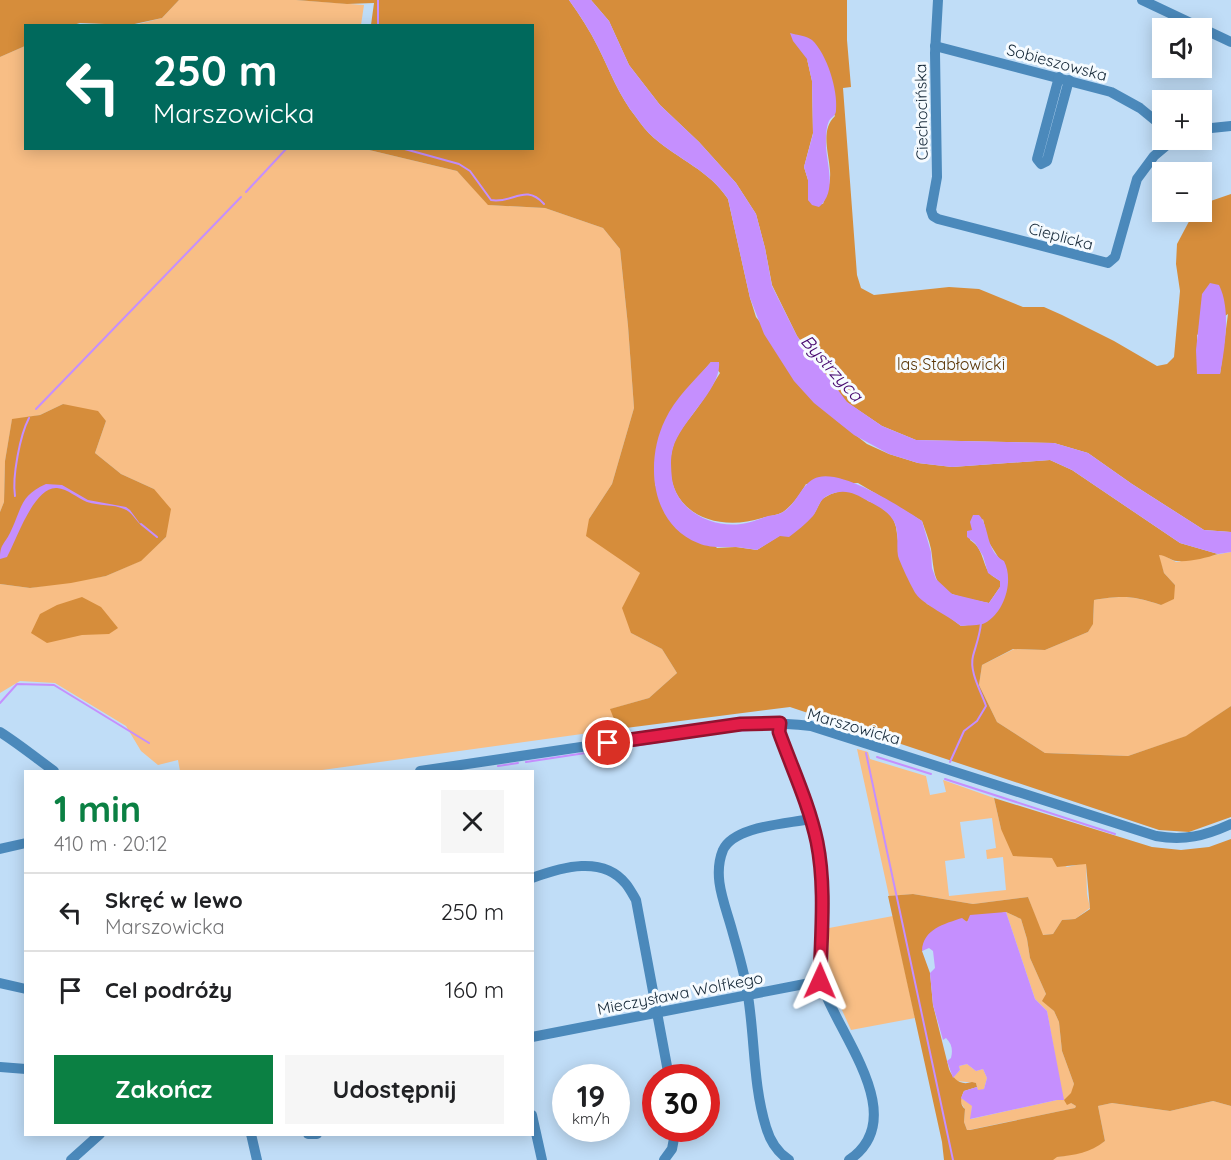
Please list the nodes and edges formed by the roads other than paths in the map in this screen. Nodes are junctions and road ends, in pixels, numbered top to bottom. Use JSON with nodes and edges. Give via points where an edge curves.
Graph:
{"nodes":[{"id":1,"x":938,"y":0,"type":"edge"},
{"id":2,"x":1142,"y":0,"type":"edge"},
{"id":3,"x":1231,"y":42,"type":"edge"},
{"id":4,"x":935,"y":46,"type":"junction"},
{"id":5,"x":1064,"y":79,"type":"junction"},
{"id":6,"x":1152,"y":118,"type":"edge"},
{"id":7,"x":1231,"y":126,"type":"edge"},
{"id":8,"x":1212,"y":128,"type":"edge"},
{"id":9,"x":1162,"y":150,"type":"edge"},
{"id":10,"x":938,"y":219,"type":"joint"},
{"id":11,"x":780,"y":723,"type":"junction"},
{"id":12,"x":0,"y":732,"type":"edge"},
{"id":13,"x":460,"y":768,"type":"edge"},
{"id":14,"x":53,"y":770,"type":"edge"},
{"id":15,"x":433,"y":770,"type":"edge"},
{"id":16,"x":810,"y":819,"type":"junction"},
{"id":17,"x":1231,"y":824,"type":"edge"},
{"id":18,"x":24,"y":843,"type":"edge"},
{"id":19,"x":0,"y":849,"type":"edge"},
{"id":20,"x":534,"y":877,"type":"edge"},
{"id":21,"x":820,"y":981,"type":"junction"},
{"id":22,"x":0,"y":983,"type":"edge"},
{"id":23,"x":22,"y":988,"type":"edge"},
{"id":24,"x":748,"y":996,"type":"junction"},
{"id":25,"x":656,"y":1013,"type":"junction"},
{"id":26,"x":534,"y":1037,"type":"edge"},
{"id":27,"x":666,"y":1064,"type":"edge"},
{"id":28,"x":0,"y":1066,"type":"edge"},
{"id":29,"x":24,"y":1069,"type":"edge"},
{"id":30,"x":534,"y":1124,"type":"edge"},
{"id":31,"x":98,"y":1136,"type":"edge"},
{"id":32,"x":251,"y":1136,"type":"edge"},
{"id":33,"x":673,"y":1142,"type":"edge"},
{"id":34,"x":71,"y":1160,"type":"edge"},
{"id":35,"x":257,"y":1160,"type":"edge"},
{"id":36,"x":542,"y":1160,"type":"edge"},
{"id":37,"x":664,"y":1160,"type":"edge"},
{"id":38,"x":789,"y":1160,"type":"edge"},
{"id":39,"x":849,"y":1160,"type":"edge"}],
"edges":[{"from":1,"to":4,"type":"street","name":"Ciechocińska"},
{"from":2,"to":3,"type":"street"},
{"from":4,"to":5,"type":"street","name":"Sobieszowska"},
{"from":4,"to":10,"type":"street","name":"Ciechocińska","via":[[937,177],[931,210]]},
{"from":5,"to":5,"type":"street","via":[[1037,159],[1041,164],[1047,161]]},
{"from":5,"to":6,"type":"street","name":"Sobieszowska","via":[[1111,92]]},
{"from":7,"to":8,"type":"street"},
{"from":9,"to":10,"type":"street","name":"Cieplicka","via":[[1137,179],[1115,257],[1108,263]]},
{"from":11,"to":13,"type":"street","name":"Marszowicka","via":[[729,726]]},
{"from":11,"to":16,"type":"street","via":[[779,732]]},
{"from":11,"to":17,"type":"street","name":"Marszowicka","via":[[811,726],[1155,836],[1185,839]]},
{"from":12,"to":14,"type":"street"},
{"from":13,"to":15,"type":"street","name":"Marszowicka"},
{"from":16,"to":21,"type":"street","via":[[820,861]]},
{"from":16,"to":24,"type":"street","via":[[741,833],[724,849],[719,864],[722,900]]},
{"from":18,"to":19,"type":"street"},
{"from":20,"to":25,"type":"street","via":[[567,866],[588,865],[609,871],[626,883],[636,900]]},
{"from":21,"to":24,"type":"street","name":"Mieczysława Wolfkego"},
{"from":21,"to":39,"type":"street","via":[[858,1059],[873,1106],[869,1136]]},
{"from":22,"to":23,"type":"street"},
{"from":24,"to":25,"type":"street","name":"Mieczysława Wolfkego"},
{"from":24,"to":38,"type":"street","via":[[765,1124],[771,1141]]},
{"from":25,"to":26,"type":"street","name":"Mieczysława Wolfkego"},
{"from":25,"to":27,"type":"street"},
{"from":28,"to":29,"type":"street"},
{"from":30,"to":36,"type":"street"},
{"from":31,"to":34,"type":"street"},
{"from":32,"to":35,"type":"street"},
{"from":33,"to":37,"type":"street"}]}
